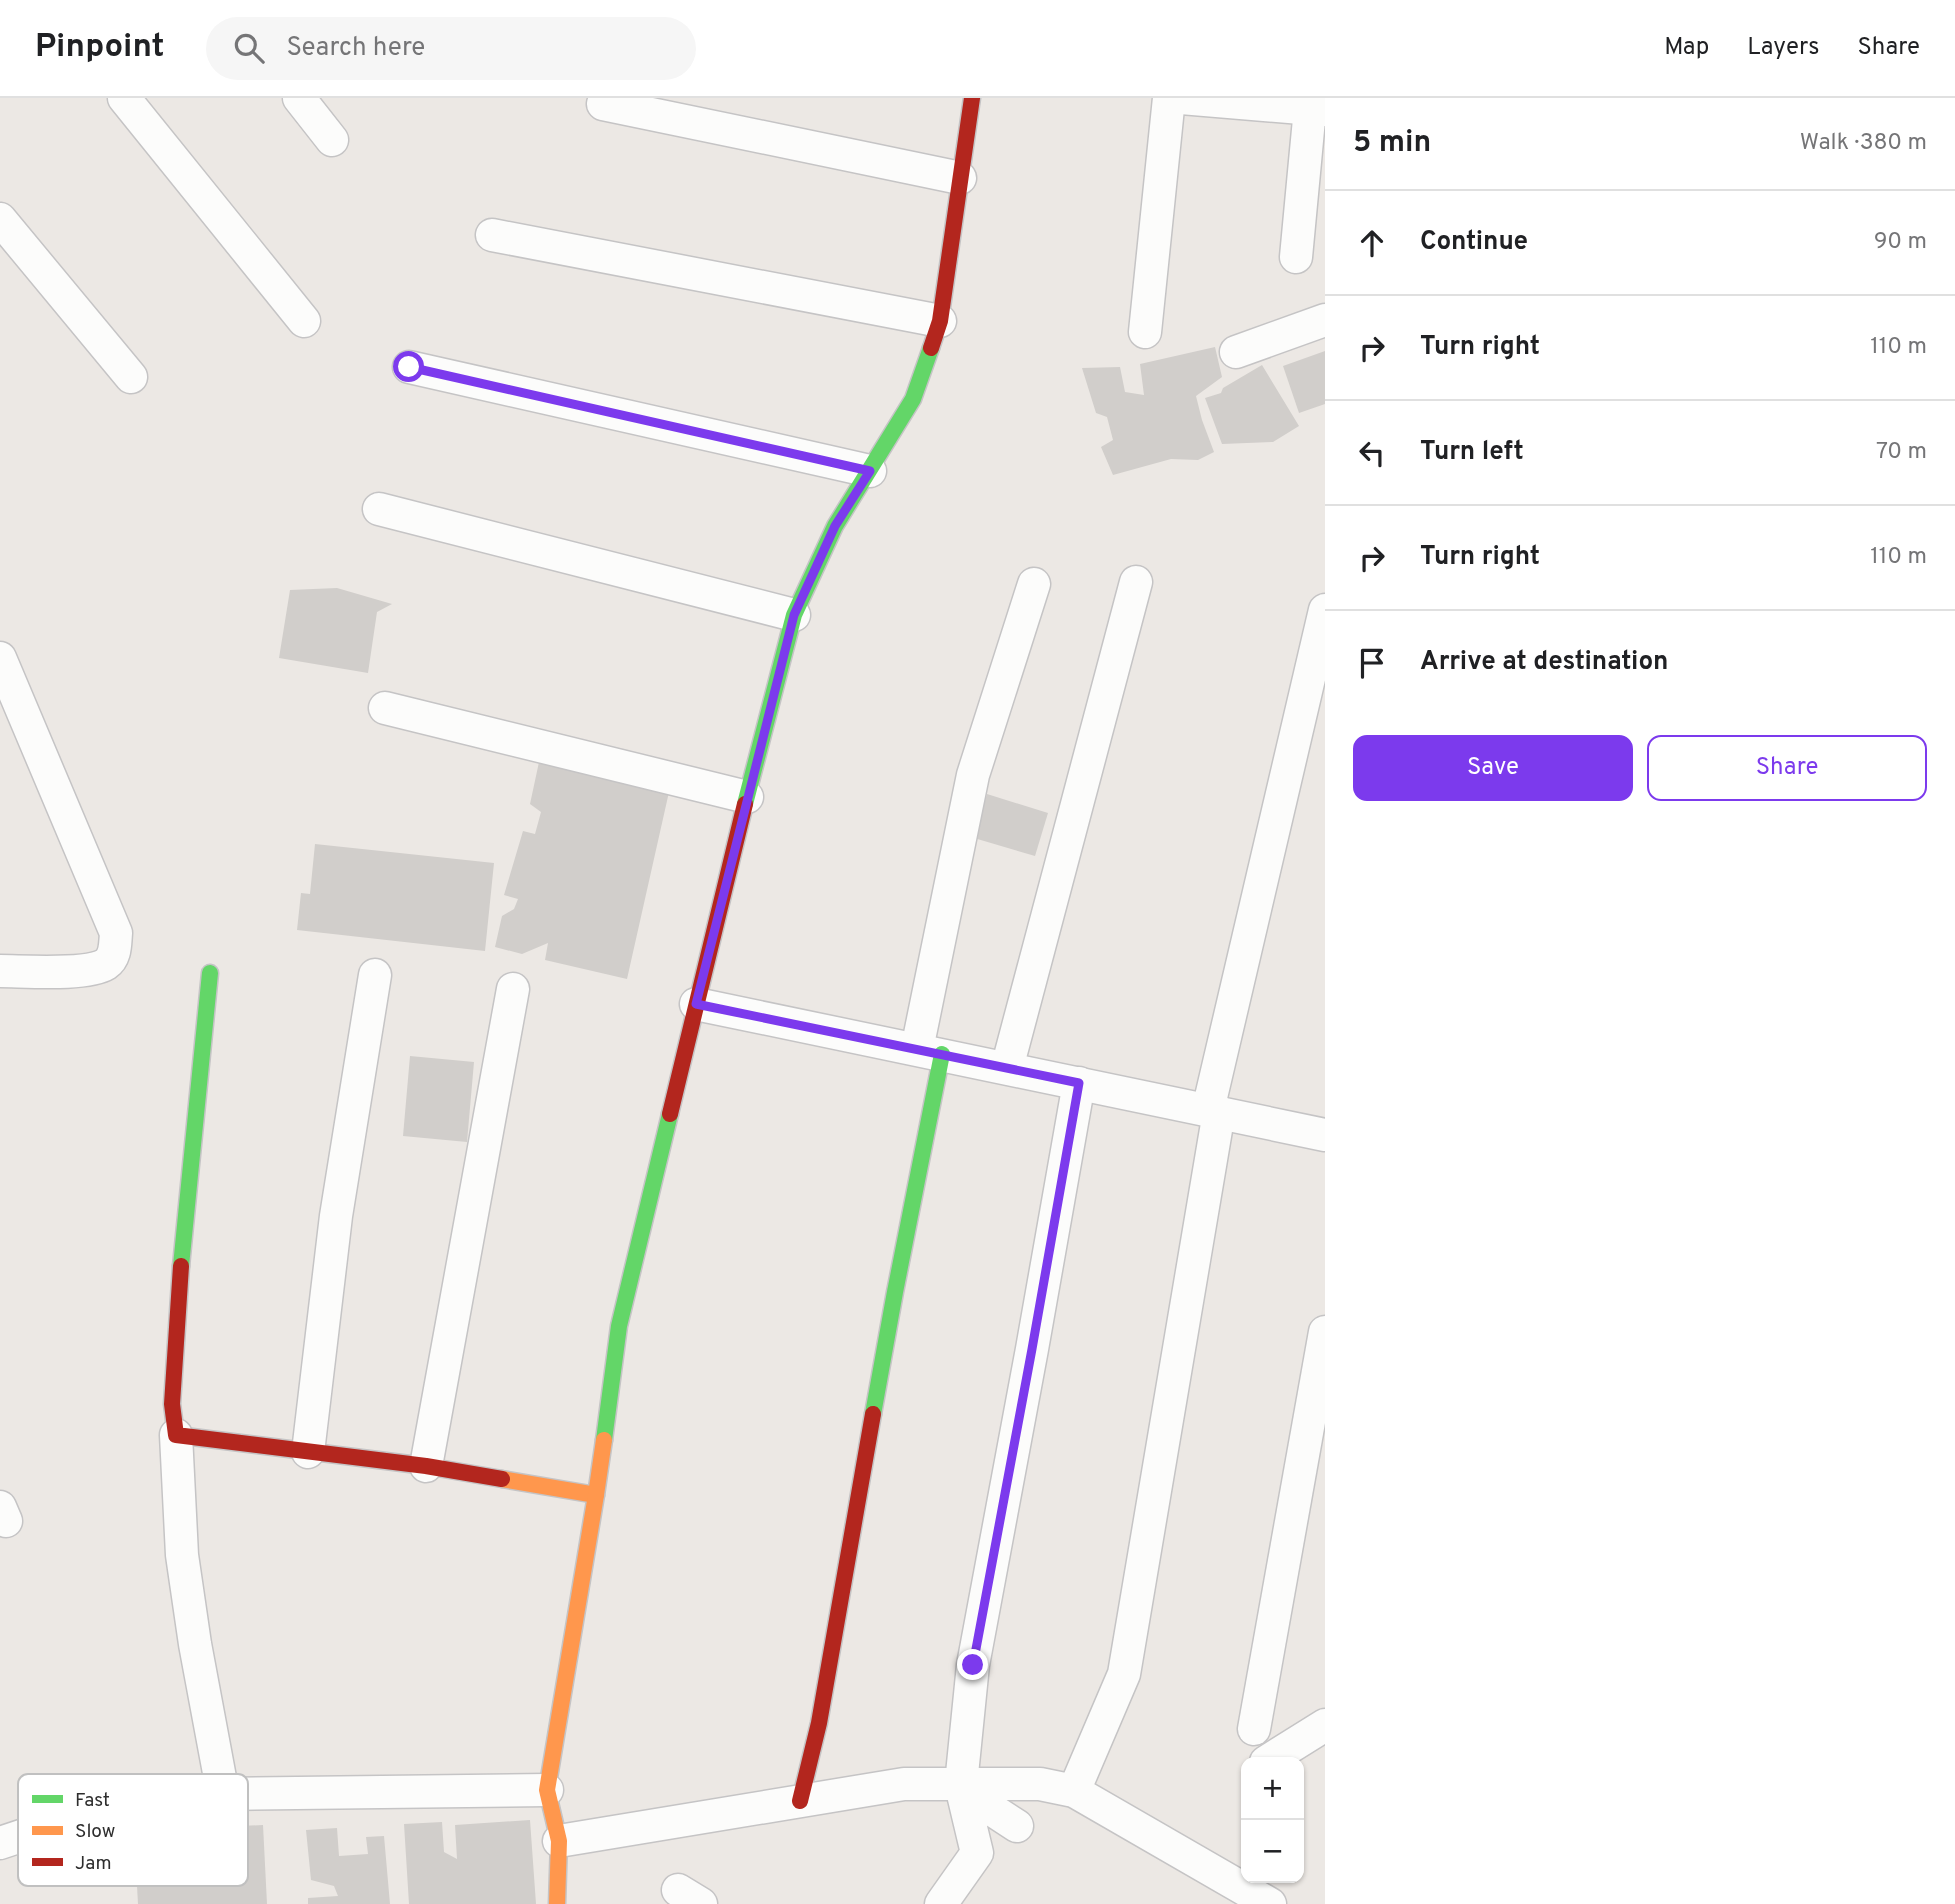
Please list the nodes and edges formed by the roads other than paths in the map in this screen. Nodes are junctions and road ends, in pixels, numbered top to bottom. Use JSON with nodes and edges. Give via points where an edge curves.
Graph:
{"nodes":[{"id":1,"x":124,"y":98,"type":"edge"},
{"id":2,"x":299,"y":98,"type":"edge"},
{"id":3,"x":972,"y":98,"type":"edge"},
{"id":4,"x":1169,"y":98,"type":"edge"},
{"id":5,"x":1181,"y":98,"type":"edge"},
{"id":6,"x":603,"y":104,"type":"dead end"},
{"id":7,"x":1315,"y":106,"type":"edge"},
{"id":8,"x":332,"y":141,"type":"dead end"},
{"id":9,"x":960,"y":178,"type":"junction"},
{"id":10,"x":0,"y":219,"type":"edge"},
{"id":11,"x":492,"y":235,"type":"dead end"},
{"id":12,"x":1296,"y":257,"type":"dead end"},
{"id":13,"x":1325,"y":320,"type":"edge"},
{"id":14,"x":304,"y":321,"type":"dead end"},
{"id":15,"x":940,"y":321,"type":"junction"},
{"id":16,"x":1145,"y":332,"type":"dead end"},
{"id":17,"x":1236,"y":352,"type":"dead end"},
{"id":18,"x":409,"y":367,"type":"dead end"},
{"id":19,"x":131,"y":377,"type":"dead end"},
{"id":20,"x":870,"y":471,"type":"junction"},
{"id":21,"x":379,"y":509,"type":"dead end"},
{"id":22,"x":1136,"y":582,"type":"dead end"},
{"id":23,"x":1034,"y":584,"type":"dead end"},
{"id":24,"x":1325,"y":610,"type":"edge"},
{"id":25,"x":794,"y":615,"type":"junction"},
{"id":26,"x":0,"y":658,"type":"edge"},
{"id":27,"x":385,"y":708,"type":"dead end"},
{"id":28,"x":747,"y":797,"type":"junction"},
{"id":29,"x":0,"y":971,"type":"edge"},
{"id":30,"x":210,"y":973,"type":"dead end"},
{"id":31,"x":375,"y":975,"type":"dead end"},
{"id":32,"x":513,"y":989,"type":"dead end"},
{"id":33,"x":696,"y":1004,"type":"junction"},
{"id":34,"x":930,"y":1052,"type":"junction"},
{"id":35,"x":1007,"y":1068,"type":"junction"},
{"id":36,"x":1079,"y":1083,"type":"junction"},
{"id":37,"x":1213,"y":1111,"type":"junction"},
{"id":38,"x":1325,"y":1135,"type":"edge"},
{"id":39,"x":1325,"y":1332,"type":"edge"},
{"id":40,"x":176,"y":1435,"type":"junction"},
{"id":41,"x":308,"y":1452,"type":"junction"},
{"id":42,"x":426,"y":1466,"type":"junction"},
{"id":43,"x":596,"y":1495,"type":"junction"},
{"id":44,"x":1325,"y":1725,"type":"edge"},
{"id":45,"x":1254,"y":1729,"type":"dead end"},
{"id":46,"x":1274,"y":1757,"type":"edge"},
{"id":47,"x":219,"y":1774,"type":"edge"},
{"id":48,"x":961,"y":1784,"type":"junction"},
{"id":49,"x":547,"y":1790,"type":"junction"},
{"id":50,"x":1074,"y":1791,"type":"junction"},
{"id":51,"x":248,"y":1794,"type":"edge"},
{"id":52,"x":800,"y":1801,"type":"junction"},
{"id":53,"x":1017,"y":1826,"type":"dead end"},
{"id":54,"x":18,"y":1837,"type":"edge"},
{"id":55,"x":559,"y":1842,"type":"junction"},
{"id":56,"x":0,"y":1843,"type":"edge"},
{"id":57,"x":557,"y":1904,"type":"edge"},
{"id":58,"x":941,"y":1904,"type":"edge"},
{"id":59,"x":1270,"y":1904,"type":"edge"}],
"edges":[{"from":1,"to":14,"type":"street"},
{"from":2,"to":8,"type":"street"},
{"from":3,"to":9,"type":"street"},
{"from":4,"to":16,"type":"street"},
{"from":5,"to":7,"type":"street"},
{"from":6,"to":9,"type":"street"},
{"from":7,"to":12,"type":"street"},
{"from":9,"to":15,"type":"street"},
{"from":10,"to":19,"type":"street"},
{"from":11,"to":15,"type":"street"},
{"from":13,"to":17,"type":"street"},
{"from":15,"to":20,"type":"street","via":[[913,399]]},
{"from":18,"to":20,"type":"street"},
{"from":20,"to":25,"type":"street","via":[[835,526]]},
{"from":21,"to":25,"type":"street"},
{"from":22,"to":35,"type":"street"},
{"from":23,"to":34,"type":"street","via":[[973,775]]},
{"from":24,"to":37,"type":"street"},
{"from":25,"to":28,"type":"street"},
{"from":26,"to":29,"type":"street","via":[[116,933],[115,952],[107,964],[83,971]]},
{"from":27,"to":28,"type":"street"},
{"from":28,"to":33,"type":"street"},
{"from":30,"to":40,"type":"street","via":[[177,1309],[172,1404]]},
{"from":31,"to":41,"type":"street","via":[[336,1216]]},
{"from":32,"to":42,"type":"street"},
{"from":33,"to":34,"type":"street"},
{"from":33,"to":43,"type":"street","via":[[619,1326]]},
{"from":34,"to":35,"type":"street"},
{"from":34,"to":52,"type":"street","via":[[895,1292],[819,1723]]},
{"from":35,"to":36,"type":"street"},
{"from":36,"to":37,"type":"street"},
{"from":36,"to":48,"type":"street","via":[[973,1665]]},
{"from":37,"to":38,"type":"street"},
{"from":37,"to":50,"type":"street","via":[[1125,1674]]},
{"from":39,"to":45,"type":"street"},
{"from":40,"to":41,"type":"street"},
{"from":40,"to":47,"type":"street","via":[[183,1555]]},
{"from":41,"to":42,"type":"street"},
{"from":42,"to":43,"type":"street"},
{"from":43,"to":49,"type":"street"},
{"from":44,"to":46,"type":"street"},
{"from":48,"to":50,"type":"street","via":[[1040,1784]]},
{"from":48,"to":52,"type":"street","via":[[904,1784]]},
{"from":49,"to":51,"type":"street"},
{"from":49,"to":55,"type":"street"},
{"from":50,"to":59,"type":"street"},
{"from":52,"to":55,"type":"street"},
{"from":53,"to":58,"type":"street","via":[[962,1790],[977,1853]]},
{"from":54,"to":56,"type":"street"},
{"from":55,"to":57,"type":"street"}]}
